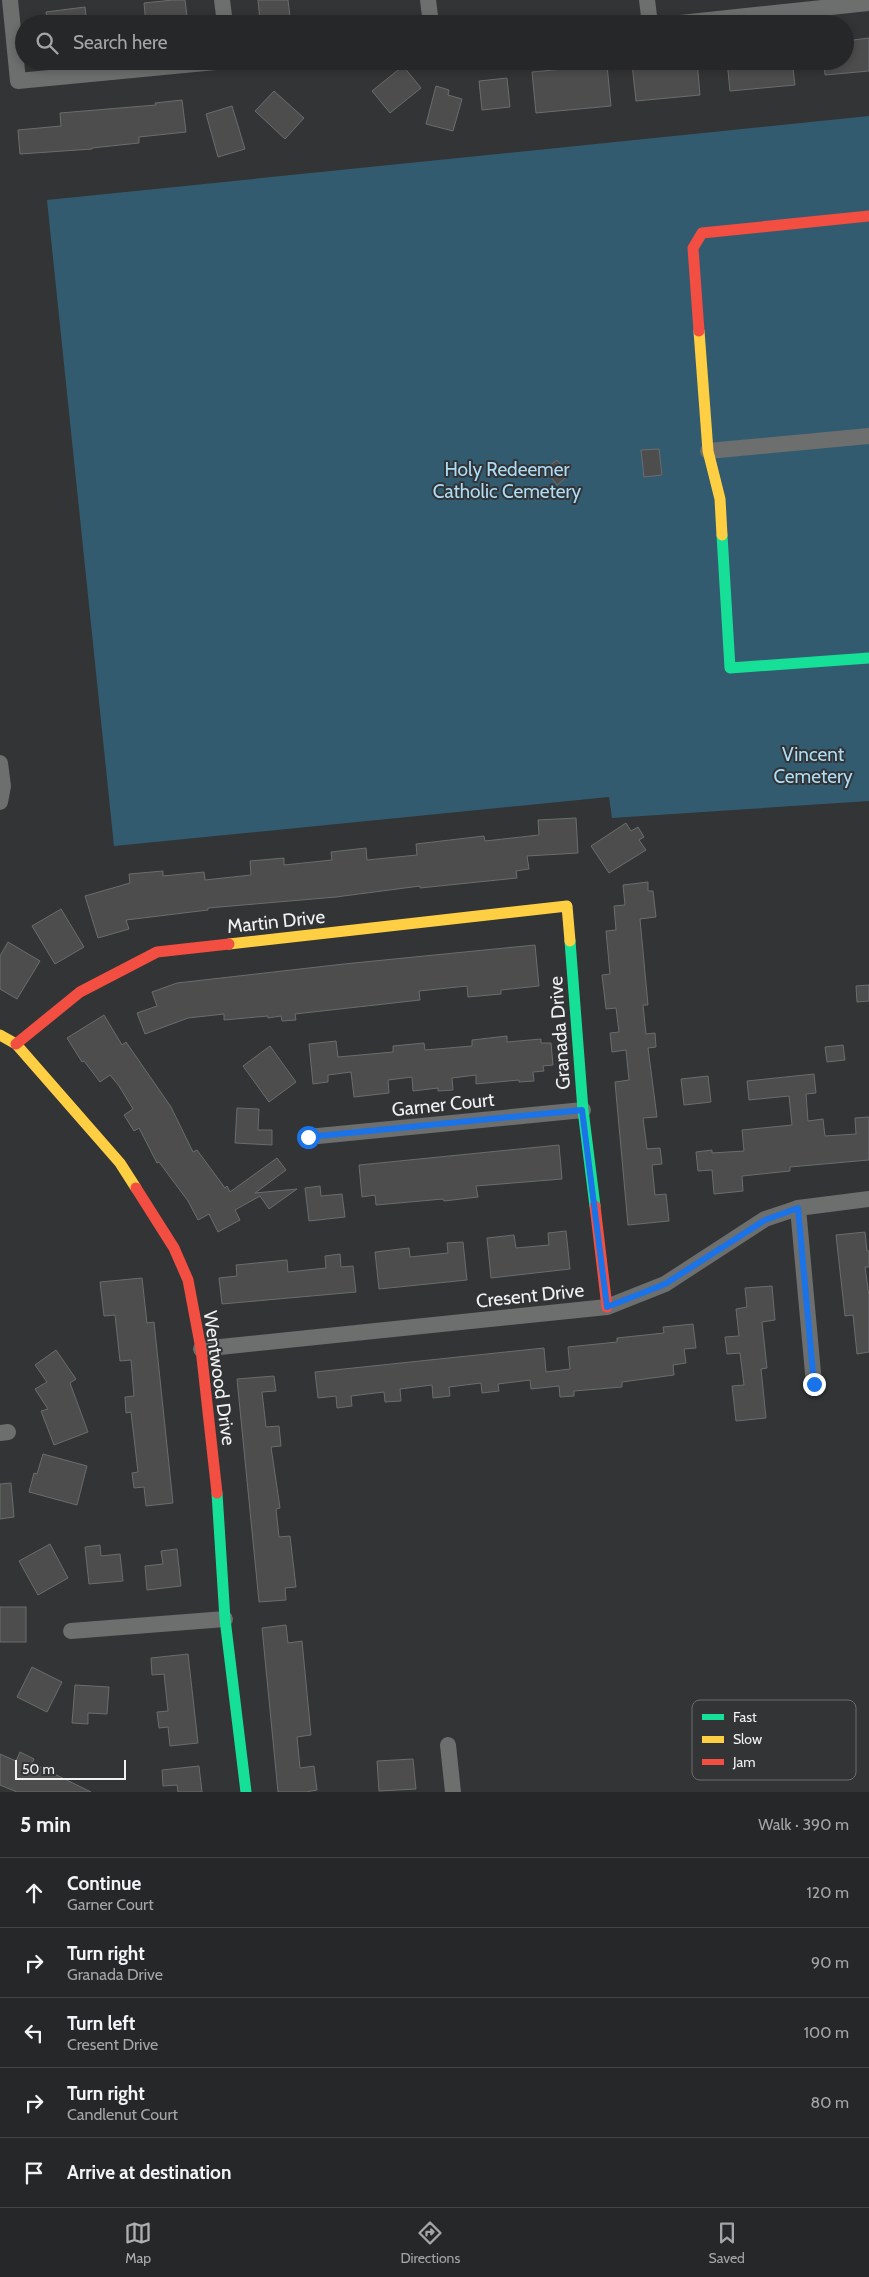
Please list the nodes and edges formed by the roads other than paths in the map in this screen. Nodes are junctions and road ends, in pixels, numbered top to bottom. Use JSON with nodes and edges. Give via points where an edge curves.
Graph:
{"nodes":[{"id":1,"x":10,"y":0,"type":"edge"},
{"id":2,"x":222,"y":0,"type":"edge"},
{"id":3,"x":428,"y":0,"type":"edge"},
{"id":4,"x":647,"y":0,"type":"edge"},
{"id":5,"x":869,"y":3,"type":"edge"},
{"id":6,"x":224,"y":15,"type":"edge"},
{"id":7,"x":430,"y":15,"type":"edge"},
{"id":8,"x":649,"y":15,"type":"edge"},
{"id":9,"x":756,"y":15,"type":"edge"},
{"id":10,"x":15,"y":51,"type":"edge"},
{"id":11,"x":17,"y":70,"type":"edge"},
{"id":12,"x":132,"y":70,"type":"edge"},
{"id":13,"x":869,"y":216,"type":"edge"},
{"id":14,"x":869,"y":436,"type":"edge"},
{"id":15,"x":708,"y":451,"type":"junction"},
{"id":16,"x":869,"y":658,"type":"edge"},
{"id":17,"x":0,"y":763,"type":"edge"},
{"id":18,"x":0,"y":802,"type":"edge"},
{"id":19,"x":567,"y":906,"type":"joint"},
{"id":20,"x":0,"y":1035,"type":"edge"},
{"id":21,"x":16,"y":1044,"type":"junction"},
{"id":22,"x":582,"y":1110,"type":"junction"},
{"id":23,"x":308,"y":1137,"type":"dead end"},
{"id":24,"x":869,"y":1200,"type":"edge"},
{"id":25,"x":798,"y":1208,"type":"junction"},
{"id":26,"x":607,"y":1307,"type":"junction"},
{"id":27,"x":201,"y":1349,"type":"junction"},
{"id":28,"x":814,"y":1384,"type":"dead end"},
{"id":29,"x":225,"y":1619,"type":"junction"},
{"id":30,"x":71,"y":1631,"type":"dead end"},
{"id":31,"x":448,"y":1746,"type":"dead end"},
{"id":32,"x":246,"y":1792,"type":"edge"},
{"id":33,"x":453,"y":1792,"type":"edge"}],
"edges":[{"from":1,"to":10,"type":"street"},
{"from":2,"to":6,"type":"street"},
{"from":3,"to":7,"type":"street"},
{"from":4,"to":8,"type":"street"},
{"from":5,"to":9,"type":"street"},
{"from":11,"to":12,"type":"street","via":[[18,81]]},
{"from":13,"to":15,"type":"street","via":[[702,233],[693,248]]},
{"from":14,"to":15,"type":"street"},
{"from":15,"to":16,"type":"street","via":[[720,499],[730,668]]},
{"from":17,"to":18,"type":"street","via":[[3,786]]},
{"from":19,"to":21,"type":"street","name":"Martin Drive","via":[[157,952],[80,992]]},
{"from":19,"to":22,"type":"street","name":"Granada Drive"},
{"from":20,"to":21,"type":"street","name":"Wentwood Drive"},
{"from":21,"to":27,"type":"street","name":"Wentwood Drive","via":[[120,1163],[174,1248],[188,1280]]},
{"from":22,"to":23,"type":"street","name":"Garner Court"},
{"from":22,"to":26,"type":"street","name":"Granada Drive"},
{"from":24,"to":25,"type":"street","name":"Cresent Drive"},
{"from":25,"to":26,"type":"street","name":"Cresent Drive","via":[[765,1220],[665,1284]]},
{"from":25,"to":28,"type":"street"},
{"from":26,"to":27,"type":"street","name":"Cresent Drive"},
{"from":27,"to":29,"type":"street","name":"Wentwood Drive","via":[[220,1518]]},
{"from":29,"to":30,"type":"street"},
{"from":29,"to":32,"type":"street","name":"Wentwood Drive"},
{"from":31,"to":33,"type":"street"}]}
